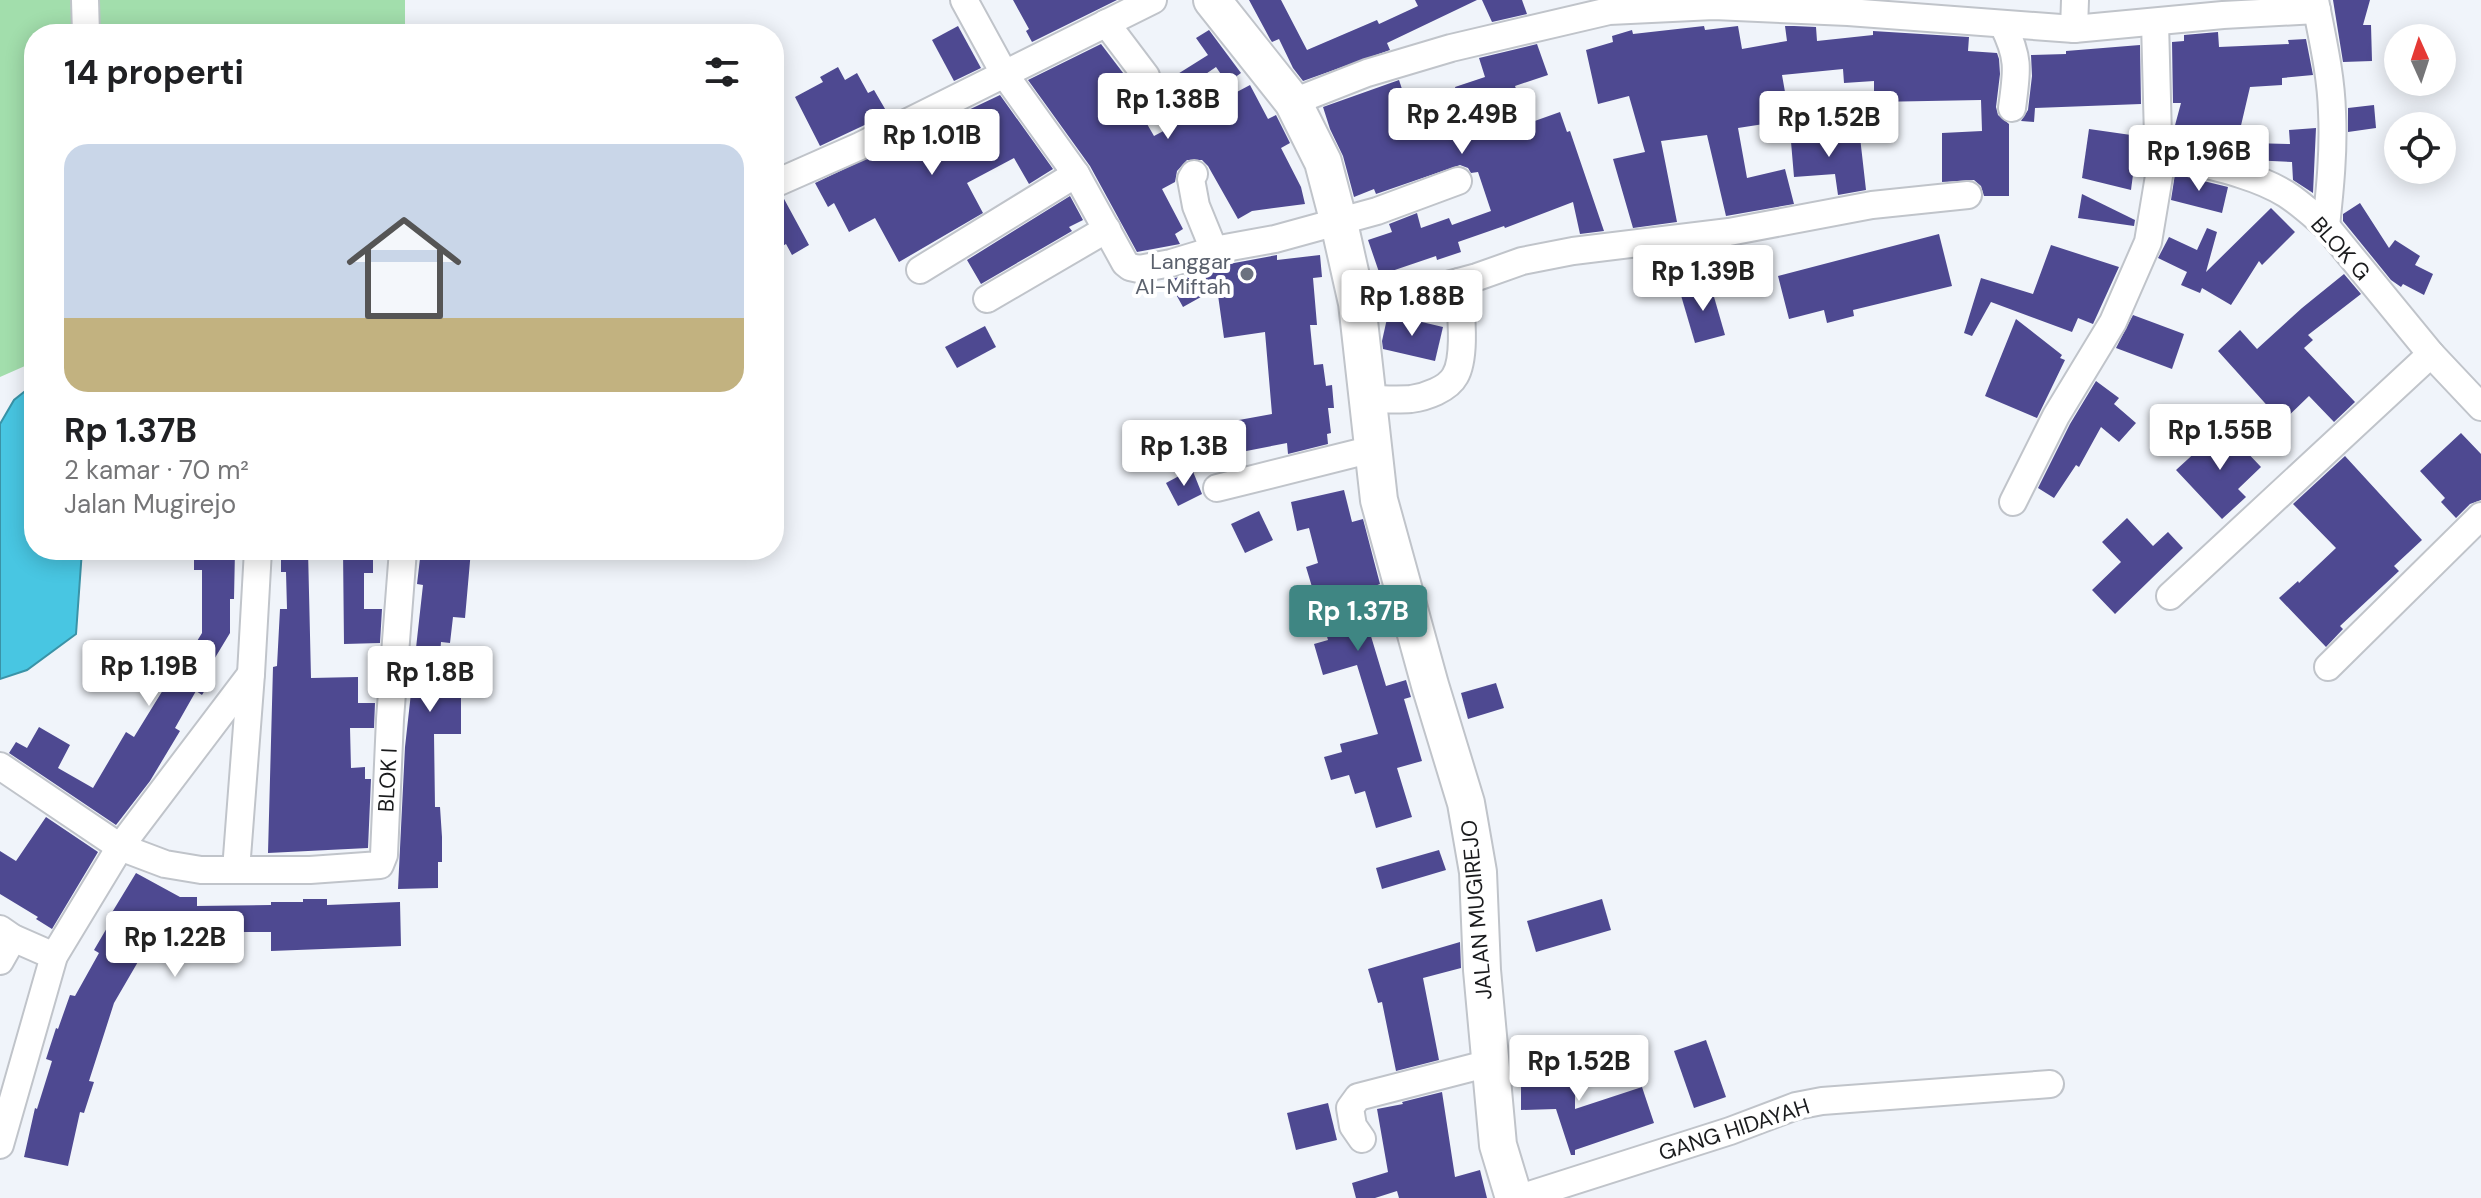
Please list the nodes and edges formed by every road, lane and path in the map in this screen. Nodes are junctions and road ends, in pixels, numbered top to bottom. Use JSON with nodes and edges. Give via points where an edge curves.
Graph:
{"nodes":[{"id":1,"x":85,"y":0,"type":"edge"},
{"id":2,"x":964,"y":0,"type":"edge"},
{"id":3,"x":1153,"y":0,"type":"edge"},
{"id":4,"x":1212,"y":0,"type":"edge"},
{"id":5,"x":2075,"y":0,"type":"edge"},
{"id":6,"x":2316,"y":5,"type":"edge"},
{"id":7,"x":2155,"y":22,"type":"junction"},
{"id":8,"x":1106,"y":23,"type":"junction"},
{"id":9,"x":86,"y":24,"type":"edge"},
{"id":10,"x":2003,"y":25,"type":"junction"},
{"id":11,"x":2074,"y":29,"type":"junction"},
{"id":12,"x":1005,"y":75,"type":"junction"},
{"id":13,"x":1146,"y":76,"type":"dead end"},
{"id":14,"x":1293,"y":102,"type":"junction"},
{"id":15,"x":2012,"y":108,"type":"dead end"},
{"id":16,"x":2158,"y":153,"type":"junction"},
{"id":17,"x":1076,"y":174,"type":"junction"},
{"id":18,"x":1194,"y":174,"type":"dead end"},
{"id":19,"x":784,"y":180,"type":"edge"},
{"id":20,"x":1458,"y":181,"type":"dead end"},
{"id":21,"x":1968,"y":195,"type":"dead end"},
{"id":22,"x":1339,"y":223,"type":"junction"},
{"id":23,"x":2326,"y":226,"type":"junction"},
{"id":24,"x":1107,"y":229,"type":"junction"},
{"id":25,"x":1214,"y":250,"type":"junction"},
{"id":26,"x":920,"y":270,"type":"dead end"},
{"id":27,"x":1459,"y":282,"type":"junction"},
{"id":28,"x":987,"y":299,"type":"dead end"},
{"id":29,"x":1357,"y":303,"type":"junction"},
{"id":30,"x":2431,"y":354,"type":"junction"},
{"id":31,"x":1367,"y":399,"type":"junction"},
{"id":32,"x":2481,"y":407,"type":"edge"},
{"id":33,"x":1373,"y":449,"type":"junction"},
{"id":34,"x":1217,"y":488,"type":"dead end"},
{"id":35,"x":2013,"y":502,"type":"dead end"},
{"id":36,"x":2481,"y":516,"type":"edge"},
{"id":37,"x":257,"y":560,"type":"edge"},
{"id":38,"x":402,"y":560,"type":"edge"},
{"id":39,"x":2170,"y":596,"type":"dead end"},
{"id":40,"x":2328,"y":667,"type":"dead end"},
{"id":41,"x":251,"y":674,"type":"junction"},
{"id":42,"x":0,"y":766,"type":"edge"},
{"id":43,"x":120,"y":847,"type":"junction"},
{"id":44,"x":236,"y":870,"type":"junction"},
{"id":45,"x":6,"y":934,"type":"edge"},
{"id":46,"x":54,"y":956,"type":"junction"},
{"id":47,"x":0,"y":961,"type":"edge"},
{"id":48,"x":1490,"y":1063,"type":"junction"},
{"id":49,"x":2050,"y":1084,"type":"dead end"},
{"id":50,"x":1362,"y":1139,"type":"dead end"},
{"id":51,"x":0,"y":1145,"type":"edge"},
{"id":52,"x":1514,"y":1198,"type":"edge"},
{"id":53,"x":1520,"y":1198,"type":"edge"}],
"edges":[{"from":1,"to":9,"type":"street"},
{"from":2,"to":12,"type":"street"},
{"from":3,"to":8,"type":"street"},
{"from":4,"to":14,"type":"street","name":"JALAN MUGIREJO"},
{"from":5,"to":11,"type":"street"},
{"from":6,"to":7,"type":"street"},
{"from":6,"to":23,"type":"street","via":[[2332,113]]},
{"from":7,"to":11,"type":"street"},
{"from":7,"to":16,"type":"street"},
{"from":8,"to":12,"type":"street"},
{"from":8,"to":13,"type":"street"},
{"from":10,"to":11,"type":"street"},
{"from":10,"to":14,"type":"street","via":[[1714,6],[1609,11],[1451,48]]},
{"from":10,"to":15,"type":"street","via":[[2017,66]]},
{"from":12,"to":17,"type":"street"},
{"from":12,"to":19,"type":"street"},
{"from":14,"to":22,"type":"street","name":"JALAN MUGIREJO","via":[[1323,162]]},
{"from":16,"to":23,"type":"street","name":"BLOK G","via":[[2283,192]]},
{"from":16,"to":35,"type":"street","via":[[2148,242],[2113,322],[2056,416]]},
{"from":17,"to":24,"type":"street"},
{"from":17,"to":26,"type":"street"},
{"from":18,"to":25,"type":"street","via":[[1196,206]]},
{"from":20,"to":22,"type":"street"},
{"from":21,"to":27,"type":"street","via":[[1573,251]]},
{"from":22,"to":25,"type":"street"},
{"from":22,"to":29,"type":"street","name":"JALAN MUGIREJO"},
{"from":23,"to":30,"type":"street","name":"BLOK G"},
{"from":24,"to":25,"type":"street","via":[[1125,263],[1134,268]]},
{"from":24,"to":28,"type":"street"},
{"from":27,"to":29,"type":"street"},
{"from":27,"to":31,"type":"street","via":[[1461,357],[1451,382],[1414,399]]},
{"from":29,"to":31,"type":"street","name":"JALAN MUGIREJO"},
{"from":30,"to":32,"type":"street","name":"BLOK G"},
{"from":30,"to":39,"type":"street"},
{"from":31,"to":33,"type":"street","name":"JALAN MUGIREJO"},
{"from":33,"to":34,"type":"street"},
{"from":33,"to":48,"type":"street","name":"JALAN MUGIREJO","via":[[1383,515],[1466,803],[1478,872]]},
{"from":36,"to":40,"type":"street"},
{"from":37,"to":41,"type":"street"},
{"from":38,"to":44,"type":"street","name":"BLOK I","via":[[383,860],[374,866]]},
{"from":41,"to":43,"type":"street"},
{"from":41,"to":44,"type":"street"},
{"from":42,"to":43,"type":"street","name":"BLOK I"},
{"from":43,"to":44,"type":"street","name":"BLOK I","via":[[165,864]]},
{"from":43,"to":46,"type":"street"},
{"from":45,"to":46,"type":"street"},
{"from":45,"to":47,"type":"street"},
{"from":46,"to":51,"type":"street"},
{"from":48,"to":50,"type":"street","via":[[1358,1097],[1350,1115]]},
{"from":48,"to":52,"type":"street","name":"JALAN MUGIREJO","via":[[1498,1145]]},
{"from":49,"to":53,"type":"street","name":"GANG HIDAYAH","via":[[1796,1106]]}]}
